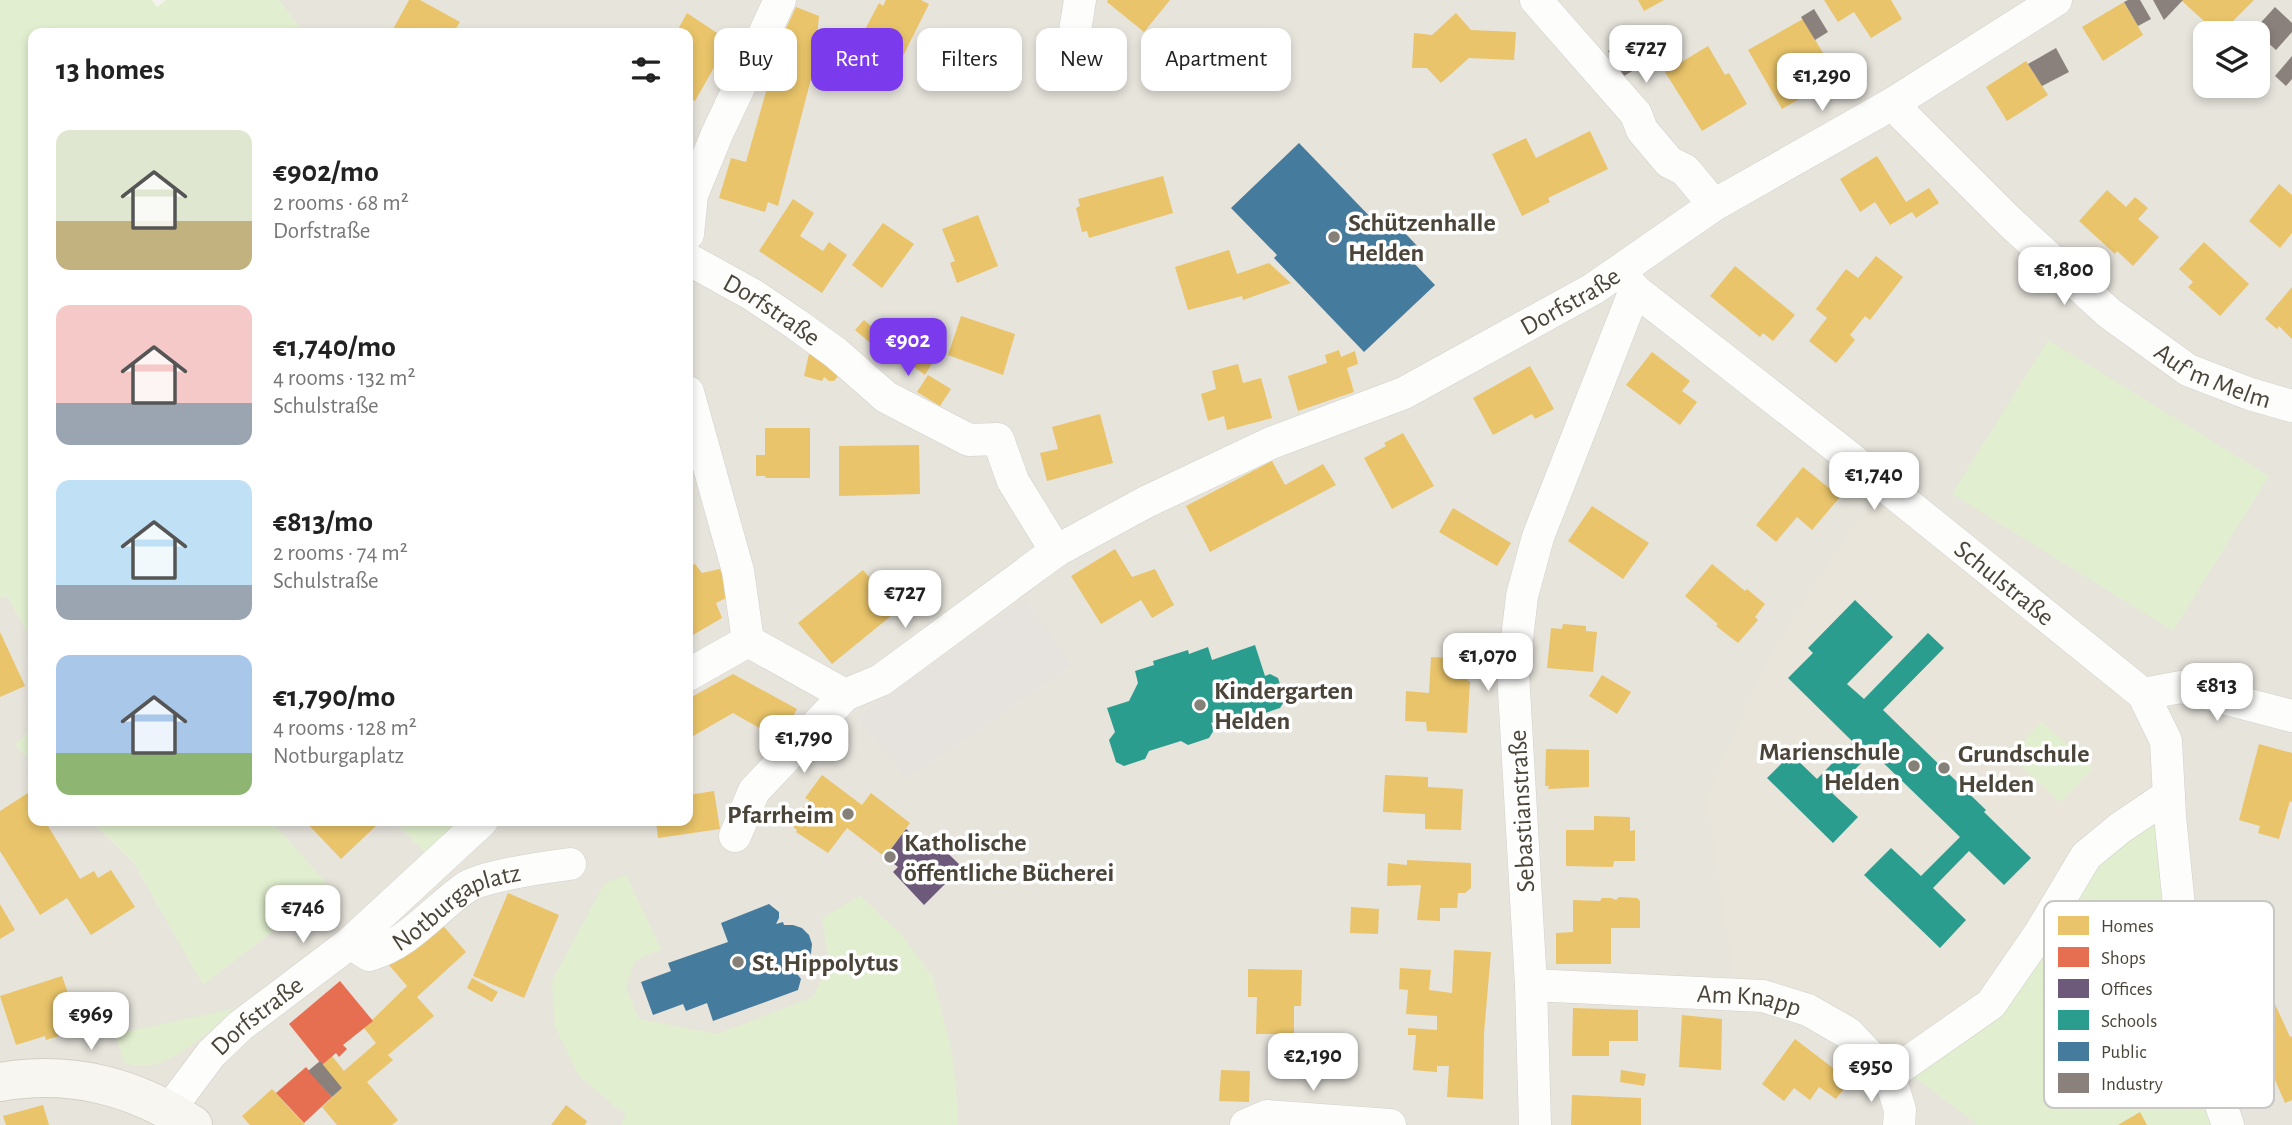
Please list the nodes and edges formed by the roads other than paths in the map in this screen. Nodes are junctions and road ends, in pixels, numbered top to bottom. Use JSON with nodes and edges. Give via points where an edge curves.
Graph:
{"nodes":[{"id":1,"x":1080,"y":0,"type":"edge"},
{"id":2,"x":1536,"y":0,"type":"edge"},
{"id":3,"x":2056,"y":0,"type":"edge"},
{"id":4,"x":767,"y":5,"type":"edge"},
{"id":5,"x":1075,"y":28,"type":"edge"},
{"id":6,"x":1892,"y":104,"type":"junction"},
{"id":7,"x":693,"y":192,"type":"edge"},
{"id":8,"x":1714,"y":205,"type":"junction"},
{"id":9,"x":693,"y":263,"type":"edge"},
{"id":10,"x":1628,"y":281,"type":"junction"},
{"id":11,"x":2292,"y":406,"type":"edge"},
{"id":12,"x":693,"y":410,"type":"edge"},
{"id":13,"x":1056,"y":551,"type":"junction"},
{"id":14,"x":748,"y":641,"type":"junction"},
{"id":15,"x":693,"y":672,"type":"edge"},
{"id":16,"x":2143,"y":694,"type":"junction"},
{"id":17,"x":845,"y":695,"type":"junction"},
{"id":18,"x":2292,"y":716,"type":"edge"},
{"id":19,"x":2169,"y":795,"type":"junction"},
{"id":20,"x":477,"y":826,"type":"edge"},
{"id":21,"x":735,"y":836,"type":"dead end"},
{"id":22,"x":569,"y":864,"type":"dead end"},
{"id":23,"x":2060,"y":901,"type":"edge"},
{"id":24,"x":2179,"y":901,"type":"edge"},
{"id":25,"x":2044,"y":926,"type":"edge"},
{"id":26,"x":350,"y":943,"type":"junction"},
{"id":27,"x":1531,"y":985,"type":"junction"},
{"id":28,"x":1890,"y":1077,"type":"junction"},
{"id":29,"x":0,"y":1082,"type":"edge"},
{"id":30,"x":2222,"y":1108,"type":"edge"},
{"id":31,"x":181,"y":1117,"type":"edge"},
{"id":32,"x":1246,"y":1125,"type":"edge"},
{"id":33,"x":1390,"y":1125,"type":"edge"},
{"id":34,"x":1535,"y":1125,"type":"edge"},
{"id":35,"x":1899,"y":1125,"type":"edge"},
{"id":36,"x":2228,"y":1125,"type":"edge"}],
"edges":[{"from":1,"to":5,"type":"street"},
{"from":2,"to":8,"type":"street","via":[[1636,114],[1642,130],[1669,162],[1685,170]]},
{"from":3,"to":6,"type":"street","name":"Dorfstraße"},
{"from":4,"to":7,"type":"street"},
{"from":6,"to":8,"type":"street","name":"Dorfstraße"},
{"from":6,"to":11,"type":"street","name":"Auf'm Melm","via":[[2109,313],[2188,370]]},
{"from":8,"to":10,"type":"street","name":"Dorfstraße"},
{"from":9,"to":13,"type":"street","name":"Dorfstraße","via":[[785,317],[886,397],[969,440],[998,439],[1013,481]]},
{"from":10,"to":13,"type":"street","name":"Dorfstraße","via":[[1404,393],[1271,443],[1146,502]]},
{"from":10,"to":16,"type":"street","name":"Schulstraße"},
{"from":10,"to":27,"type":"street","name":"Sebastianstraße","via":[[1538,537],[1522,596],[1513,673]]},
{"from":12,"to":14,"type":"street","via":[[738,571]]},
{"from":13,"to":17,"type":"street","name":"Dorfstraße","via":[[881,680]]},
{"from":14,"to":15,"type":"street"},
{"from":14,"to":17,"type":"street"},
{"from":16,"to":18,"type":"street","via":[[2181,687]]},
{"from":16,"to":19,"type":"street","name":"Schulstraße","via":[[2166,741]]},
{"from":17,"to":21,"type":"street","via":[[754,791]]},
{"from":19,"to":23,"type":"street","via":[[2087,856]]},
{"from":19,"to":24,"type":"street","name":"Schulstraße"},
{"from":20,"to":26,"type":"street","name":"Dorfstraße"},
{"from":22,"to":26,"type":"street","name":"Notburgaplatz","via":[[468,886],[387,951],[369,956]]},
{"from":25,"to":28,"type":"street","via":[[1991,1004]]},
{"from":26,"to":31,"type":"street","name":"Dorfstraße","via":[[240,1026],[211,1054]]},
{"from":27,"to":28,"type":"street","name":"Am Knapp","via":[[1763,996],[1808,1010],[1848,1033]]},
{"from":27,"to":34,"type":"street","name":"Sebastianstraße"},
{"from":28,"to":35,"type":"street","name":"Am Knapp","via":[[1900,1110]]},
{"from":29,"to":31,"type":"main road","via":[[45,1078],[108,1085]]},
{"from":30,"to":36,"type":"street","name":"Schulstraße"},
{"from":32,"to":33,"type":"street","via":[[1267,1116]]}]}
